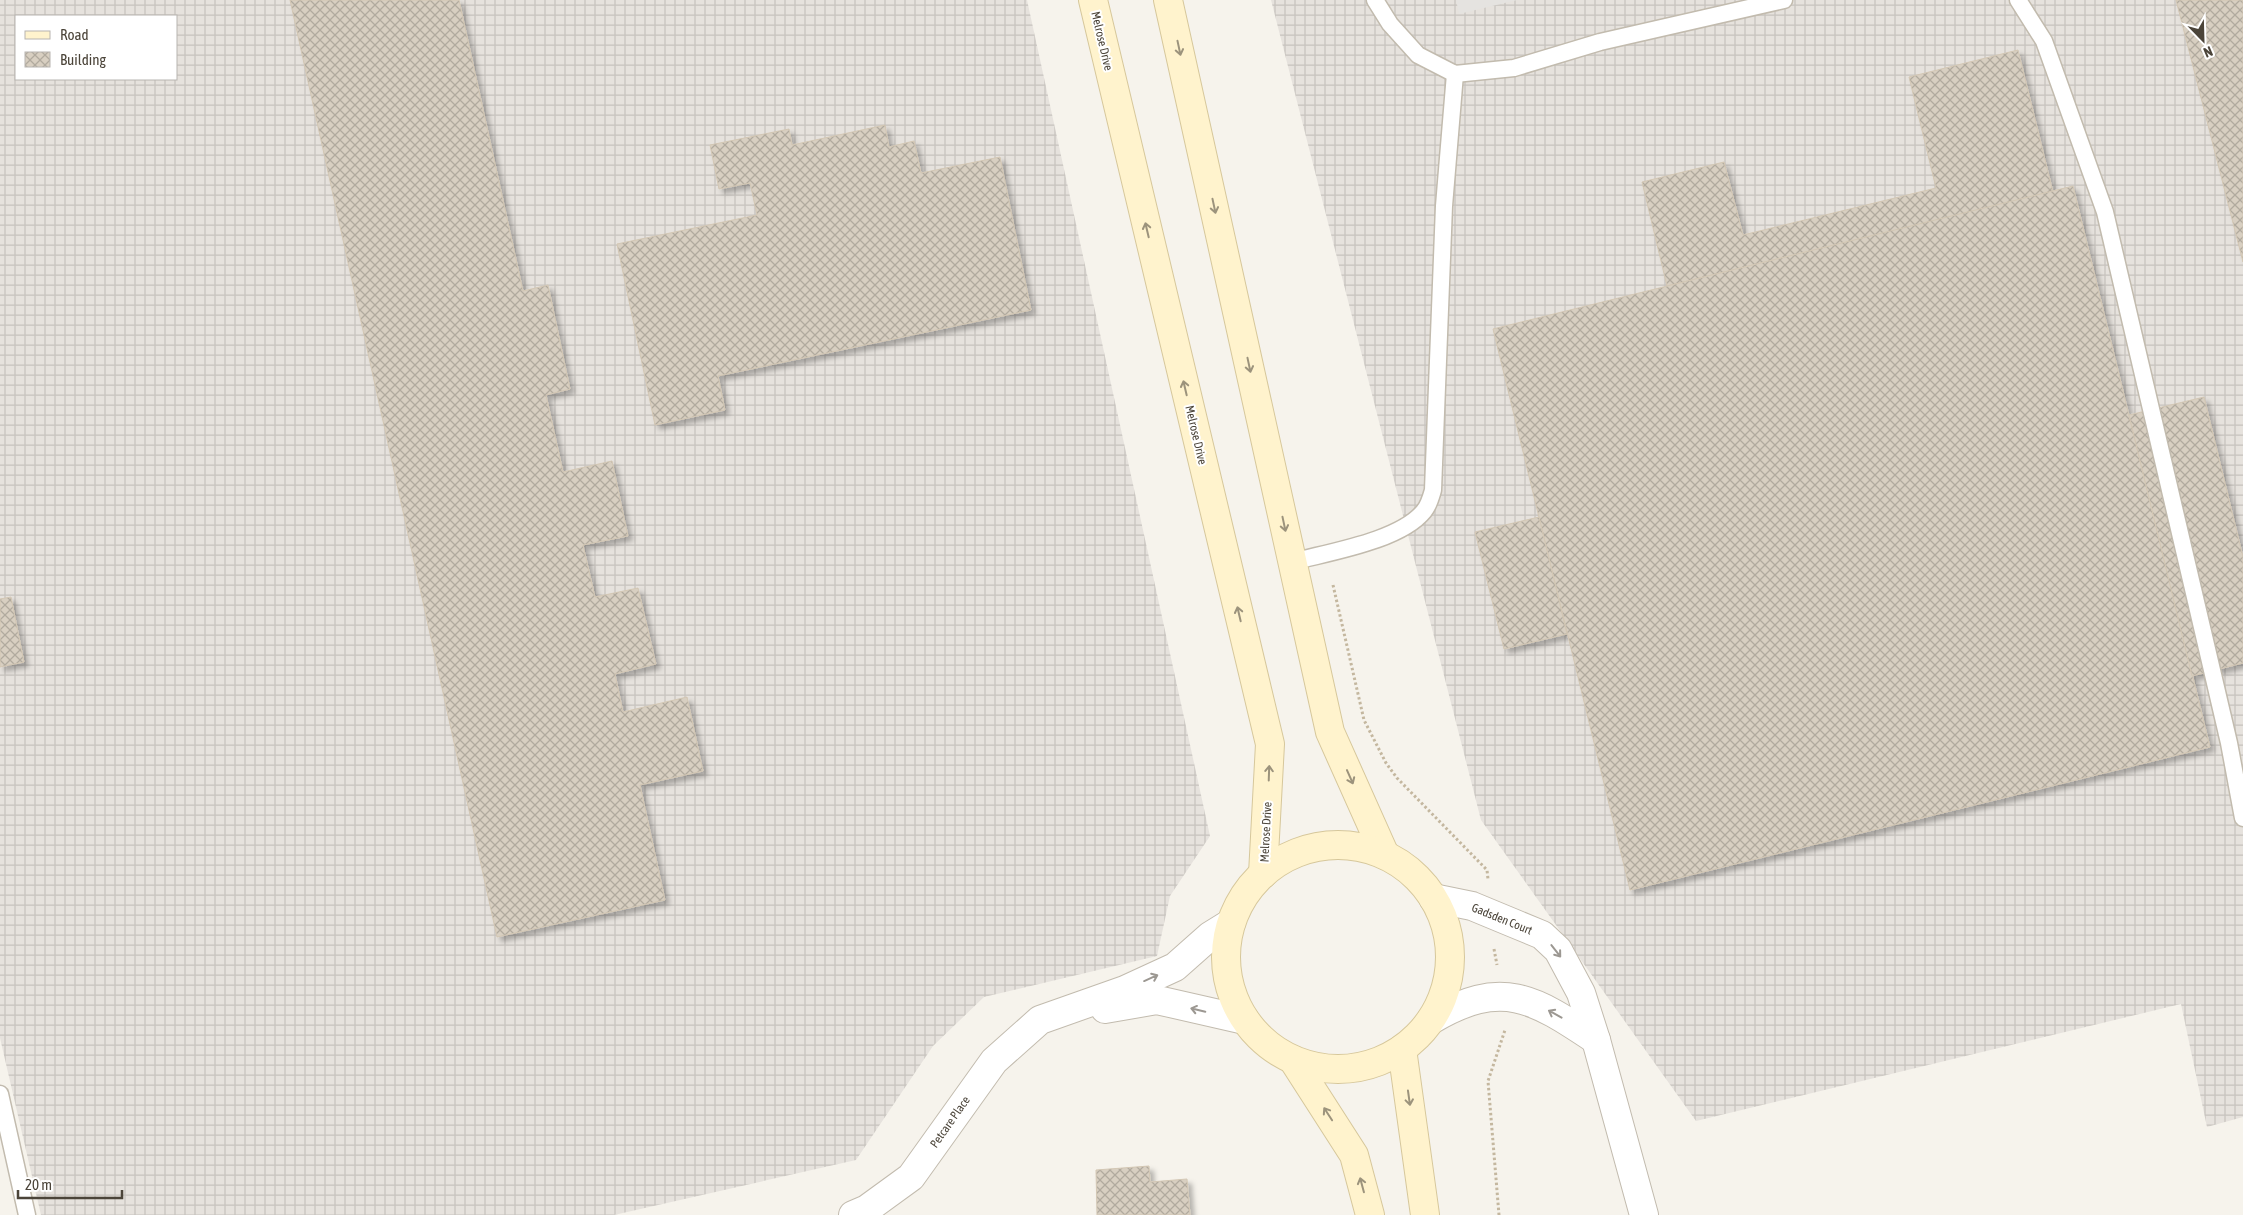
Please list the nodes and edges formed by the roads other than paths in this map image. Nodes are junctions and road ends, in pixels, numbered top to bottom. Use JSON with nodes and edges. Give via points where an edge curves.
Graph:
{"nodes":[{"id":1,"x":1093,"y":0,"type":"edge"},
{"id":2,"x":1168,"y":0,"type":"edge"},
{"id":3,"x":1375,"y":0,"type":"edge"},
{"id":4,"x":1784,"y":0,"type":"edge"},
{"id":5,"x":2018,"y":0,"type":"edge"},
{"id":6,"x":1455,"y":74,"type":"junction"},
{"id":7,"x":1292,"y":562,"type":"junction"},
{"id":8,"x":2243,"y":818,"type":"edge"},
{"id":9,"x":1385,"y":855,"type":"junction"},
{"id":10,"x":1263,"y":874,"type":"junction"},
{"id":11,"x":1434,"y":898,"type":"junction"},
{"id":12,"x":1231,"y":923,"type":"junction"},
{"id":13,"x":1040,"y":1020,"type":"junction"},
{"id":14,"x":1245,"y":1020,"type":"junction"},
{"id":15,"x":1431,"y":1020,"type":"junction"},
{"id":16,"x":1596,"y":1040,"type":"junction"},
{"id":17,"x":1402,"y":1049,"type":"junction"},
{"id":18,"x":1293,"y":1060,"type":"junction"},
{"id":19,"x":0,"y":1094,"type":"edge"},
{"id":20,"x":27,"y":1215,"type":"edge"},
{"id":21,"x":852,"y":1215,"type":"edge"},
{"id":22,"x":1370,"y":1215,"type":"edge"},
{"id":23,"x":1426,"y":1215,"type":"edge"},
{"id":24,"x":1644,"y":1215,"type":"edge"}],
"edges":[{"from":10,"to":1,"type":"main road","name":"Melrose Drive","one_way":true,"via":[[1270,744]]},
{"from":2,"to":7,"type":"main road","one_way":true},
{"from":3,"to":6,"type":"lane","via":[[1390,24],[1418,55]]},
{"from":4,"to":6,"type":"lane","via":[[1600,42],[1514,68]]},
{"from":5,"to":8,"type":"lane","via":[[2044,41],[2105,212],[2230,743]]},
{"from":6,"to":7,"type":"lane","via":[[1444,206],[1434,490],[1426,510],[1388,536]]},
{"from":7,"to":9,"type":"main road","one_way":true,"via":[[1330,732]]},
{"from":9,"to":10,"type":"main road","via":[[1354,846],[1321,846],[1290,856]]},
{"from":9,"to":11,"type":"main road","via":[[1412,873]]},
{"from":10,"to":12,"type":"main road","via":[[1244,896]]},
{"from":11,"to":15,"type":"main road","via":[[1446,927],[1450,960],[1445,991]]},
{"from":11,"to":16,"type":"street","name":"Gadsden Court","one_way":true,"via":[[1472,906],[1542,935],[1558,950],[1580,993]]},
{"from":13,"to":12,"type":"street","name":"Petcare Place","one_way":true,"via":[[1125,990],[1175,967],[1210,936]]},
{"from":12,"to":14,"type":"main road","via":[[1226,948],[1227,973],[1233,998]]},
{"from":14,"to":13,"type":"street","one_way":true,"via":[[1157,1000]]},
{"from":13,"to":21,"type":"street","name":"Petcare Place","via":[[994,1061],[911,1177]]},
{"from":14,"to":18,"type":"main road","via":[[1266,1044]]},
{"from":16,"to":15,"type":"street","one_way":true,"via":[[1555,1013],[1504,996],[1455,1006]]},
{"from":15,"to":17,"type":"main road"},
{"from":16,"to":24,"type":"street","name":"Gadsden Court"},
{"from":17,"to":18,"type":"main road","via":[[1368,1065],[1330,1069]]},
{"from":17,"to":23,"type":"main road","one_way":true},
{"from":22,"to":18,"type":"main road","one_way":true,"via":[[1354,1156]]},
{"from":19,"to":20,"type":"lane"}]}
